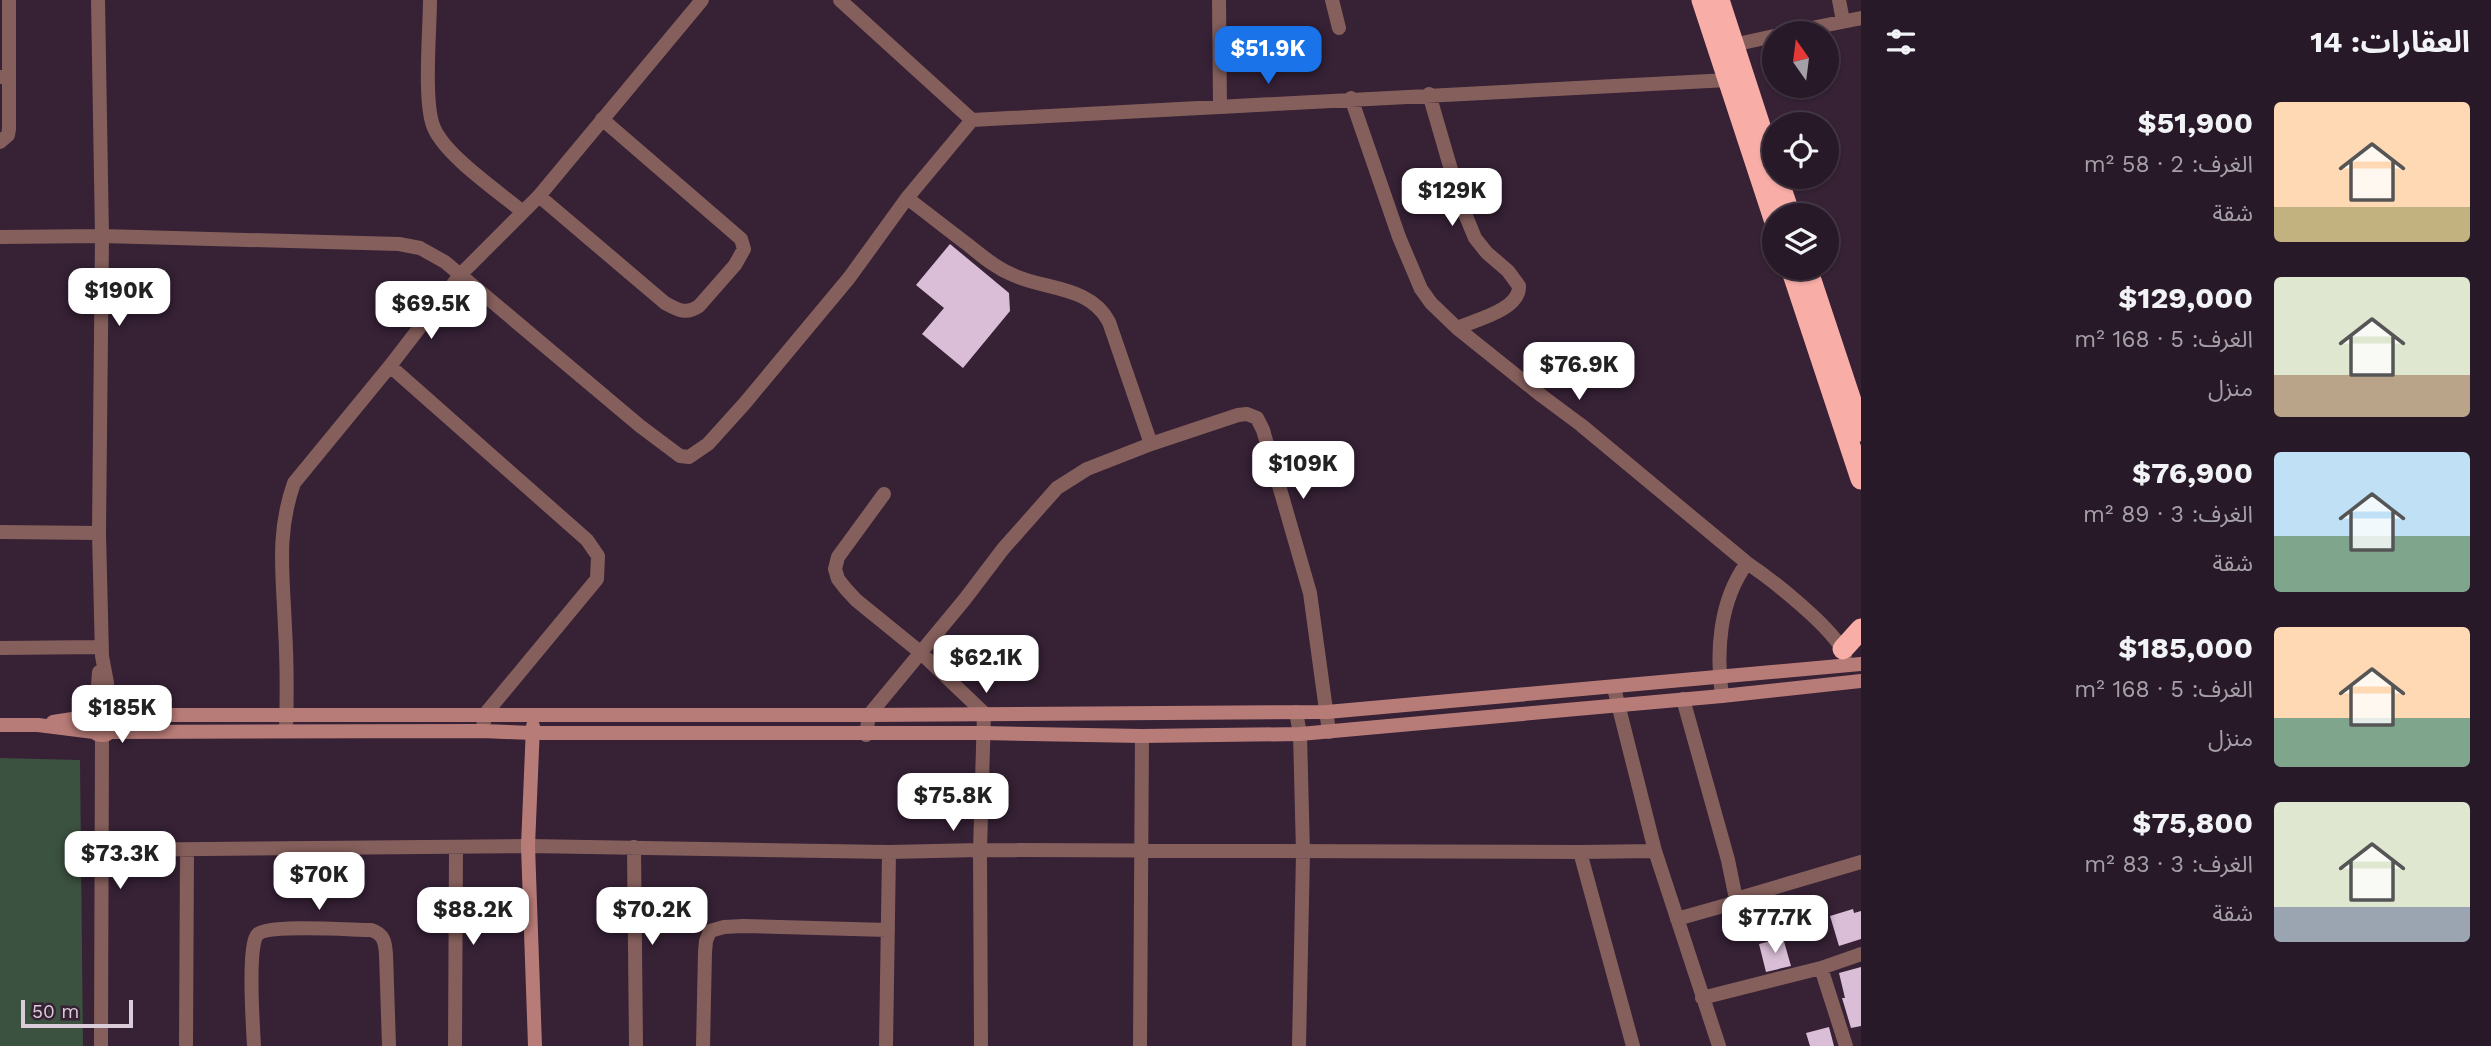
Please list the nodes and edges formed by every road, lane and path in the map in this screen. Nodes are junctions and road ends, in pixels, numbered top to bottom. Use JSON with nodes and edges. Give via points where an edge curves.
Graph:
{"nodes":[{"id":1,"x":9,"y":0,"type":"edge"},
{"id":2,"x":98,"y":0,"type":"edge"},
{"id":3,"x":430,"y":0,"type":"edge"},
{"id":4,"x":840,"y":0,"type":"edge"},
{"id":5,"x":1219,"y":0,"type":"edge"},
{"id":6,"x":1332,"y":0,"type":"edge"},
{"id":7,"x":1702,"y":0,"type":"edge"},
{"id":8,"x":1719,"y":0,"type":"edge"},
{"id":9,"x":1839,"y":0,"type":"edge"},
{"id":10,"x":700,"y":1,"type":"edge"},
{"id":11,"x":1861,"y":19,"type":"edge"},
{"id":12,"x":1843,"y":21,"type":"junction"},
{"id":13,"x":1839,"y":22,"type":"edge"},
{"id":14,"x":1339,"y":29,"type":"dead end"},
{"id":15,"x":1762,"y":39,"type":"edge"},
{"id":16,"x":1733,"y":45,"type":"junction"},
{"id":17,"x":4,"y":76,"type":"edge"},
{"id":18,"x":1728,"y":80,"type":"junction"},
{"id":19,"x":1429,"y":94,"type":"junction"},
{"id":20,"x":1351,"y":98,"type":"junction"},
{"id":21,"x":1220,"y":107,"type":"junction"},
{"id":22,"x":602,"y":119,"type":"junction"},
{"id":23,"x":972,"y":120,"type":"junction"},
{"id":24,"x":1762,"y":133,"type":"edge"},
{"id":25,"x":0,"y":142,"type":"edge"},
{"id":26,"x":539,"y":196,"type":"junction"},
{"id":27,"x":907,"y":198,"type":"junction"},
{"id":28,"x":1769,"y":203,"type":"edge"},
{"id":29,"x":523,"y":212,"type":"junction"},
{"id":30,"x":102,"y":236,"type":"junction"},
{"id":31,"x":0,"y":237,"type":"edge"},
{"id":32,"x":460,"y":275,"type":"junction"},
{"id":33,"x":1795,"y":280,"type":"edge"},
{"id":34,"x":1811,"y":280,"type":"edge"},
{"id":35,"x":1457,"y":328,"type":"junction"},
{"id":36,"x":390,"y":366,"type":"junction"},
{"id":37,"x":1861,"y":431,"type":"edge"},
{"id":38,"x":1151,"y":444,"type":"junction"},
{"id":39,"x":1861,"y":479,"type":"edge"},
{"id":40,"x":884,"y":494,"type":"dead end"},
{"id":41,"x":0,"y":532,"type":"edge"},
{"id":42,"x":99,"y":533,"type":"junction"},
{"id":43,"x":1746,"y":563,"type":"junction"},
{"id":44,"x":1861,"y":629,"type":"edge"},
{"id":45,"x":0,"y":648,"type":"edge"},
{"id":46,"x":102,"y":652,"type":"junction"},
{"id":47,"x":920,"y":652,"type":"junction"},
{"id":48,"x":1851,"y":660,"type":"edge"},
{"id":49,"x":1720,"y":676,"type":"junction"},
{"id":50,"x":1861,"y":681,"type":"edge"},
{"id":51,"x":1614,"y":688,"type":"junction"},
{"id":52,"x":1723,"y":696,"type":"junction"},
{"id":53,"x":1683,"y":699,"type":"junction"},
{"id":54,"x":1617,"y":705,"type":"junction"},
{"id":55,"x":1296,"y":712,"type":"junction"},
{"id":56,"x":1327,"y":712,"type":"junction"},
{"id":57,"x":287,"y":713,"type":"junction"},
{"id":58,"x":486,"y":713,"type":"junction"},
{"id":59,"x":534,"y":713,"type":"junction"},
{"id":60,"x":984,"y":713,"type":"junction"},
{"id":61,"x":102,"y":714,"type":"junction"},
{"id":62,"x":869,"y":715,"type":"junction"},
{"id":63,"x":0,"y":725,"type":"edge"},
{"id":64,"x":38,"y":725,"type":"junction"},
{"id":65,"x":286,"y":731,"type":"junction"},
{"id":66,"x":482,"y":731,"type":"junction"},
{"id":67,"x":1329,"y":732,"type":"junction"},
{"id":68,"x":102,"y":733,"type":"junction"},
{"id":69,"x":532,"y":733,"type":"junction"},
{"id":70,"x":982,"y":733,"type":"junction"},
{"id":71,"x":1300,"y":734,"type":"junction"},
{"id":72,"x":866,"y":735,"type":"junction"},
{"id":73,"x":1142,"y":736,"type":"junction"},
{"id":74,"x":528,"y":846,"type":"junction"},
{"id":75,"x":456,"y":847,"type":"junction"},
{"id":76,"x":634,"y":848,"type":"junction"},
{"id":77,"x":102,"y":850,"type":"junction"},
{"id":78,"x":981,"y":850,"type":"junction"},
{"id":79,"x":187,"y":851,"type":"junction"},
{"id":80,"x":1656,"y":851,"type":"junction"},
{"id":81,"x":889,"y":852,"type":"junction"},
{"id":82,"x":1141,"y":852,"type":"junction"},
{"id":83,"x":1580,"y":852,"type":"junction"},
{"id":84,"x":1303,"y":853,"type":"junction"},
{"id":85,"x":1861,"y":862,"type":"edge"},
{"id":86,"x":1736,"y":899,"type":"junction"},
{"id":87,"x":1677,"y":919,"type":"junction"},
{"id":88,"x":888,"y":929,"type":"junction"},
{"id":89,"x":1861,"y":954,"type":"edge"},
{"id":90,"x":1821,"y":968,"type":"junction"},
{"id":91,"x":1702,"y":998,"type":"junction"},
{"id":92,"x":101,"y":1046,"type":"edge"},
{"id":93,"x":186,"y":1046,"type":"edge"},
{"id":94,"x":254,"y":1046,"type":"edge"},
{"id":95,"x":389,"y":1046,"type":"edge"},
{"id":96,"x":455,"y":1046,"type":"edge"},
{"id":97,"x":535,"y":1046,"type":"edge"},
{"id":98,"x":636,"y":1046,"type":"edge"},
{"id":99,"x":703,"y":1046,"type":"edge"},
{"id":100,"x":886,"y":1046,"type":"edge"},
{"id":101,"x":981,"y":1046,"type":"edge"},
{"id":102,"x":1140,"y":1046,"type":"edge"},
{"id":103,"x":1299,"y":1046,"type":"edge"},
{"id":104,"x":1633,"y":1046,"type":"edge"},
{"id":105,"x":1719,"y":1046,"type":"edge"},
{"id":106,"x":1846,"y":1046,"type":"edge"}],
"edges":[{"from":1,"to":17,"type":"street"},
{"from":2,"to":30,"type":"street"},
{"from":3,"to":29,"type":"street","via":[[429,105],[434,129],[450,150]]},
{"from":4,"to":23,"type":"street"},
{"from":5,"to":21,"type":"street"},
{"from":6,"to":14,"type":"street"},
{"from":7,"to":18,"type":"highway"},
{"from":8,"to":16,"type":"highway"},
{"from":9,"to":12,"type":"street"},
{"from":10,"to":22,"type":"street"},
{"from":11,"to":12,"type":"street"},
{"from":12,"to":13,"type":"street"},
{"from":15,"to":16,"type":"street"},
{"from":16,"to":24,"type":"highway"},
{"from":17,"to":25,"type":"street","via":[[9,128]]},
{"from":18,"to":19,"type":"street"},
{"from":18,"to":28,"type":"highway"},
{"from":19,"to":20,"type":"street"},
{"from":19,"to":35,"type":"street","via":[[1475,238],[1518,286],[1511,305]]},
{"from":20,"to":21,"type":"street"},
{"from":20,"to":35,"type":"street","via":[[1421,289]]},
{"from":21,"to":23,"type":"street"},
{"from":22,"to":26,"type":"street"},
{"from":22,"to":26,"type":"street","via":[[741,239],[744,249],[735,265],[699,306],[681,312]]},
{"from":23,"to":27,"type":"street"},
{"from":26,"to":29,"type":"street"},
{"from":27,"to":32,"type":"street","via":[[849,278],[745,403],[708,444],[689,457],[680,456],[639,426]]},
{"from":27,"to":38,"type":"street","via":[[999,269],[1097,305],[1109,322]]},
{"from":29,"to":32,"type":"street"},
{"from":30,"to":31,"type":"street"},
{"from":30,"to":32,"type":"street","via":[[399,244],[433,254]]},
{"from":30,"to":42,"type":"street"},
{"from":32,"to":36,"type":"street"},
{"from":33,"to":39,"type":"highway"},
{"from":34,"to":37,"type":"highway"},
{"from":35,"to":43,"type":"street"},
{"from":36,"to":57,"type":"street","via":[[294,483],[287,503],[281,548]]},
{"from":36,"to":58,"type":"street","via":[[587,540],[598,556],[597,579]]},
{"from":38,"to":47,"type":"street","via":[[1087,469],[1058,488]]},
{"from":38,"to":56,"type":"street","via":[[1238,415],[1257,418],[1310,593]]},
{"from":40,"to":47,"type":"street","via":[[838,557],[835,569],[856,600]]},
{"from":41,"to":42,"type":"street"},
{"from":42,"to":46,"type":"street"},
{"from":43,"to":48,"type":"street","via":[[1822,626]]},
{"from":43,"to":49,"type":"street","via":[[1731,589],[1725,615]]},
{"from":44,"to":48,"type":"highway"},
{"from":45,"to":46,"type":"street"},
{"from":46,"to":61,"type":"street","via":[[107,683]]},
{"from":47,"to":60,"type":"street"},
{"from":47,"to":62,"type":"street"},
{"from":48,"to":49,"type":"main road"},
{"from":49,"to":51,"type":"main road"},
{"from":49,"to":52,"type":"street"},
{"from":50,"to":52,"type":"main road"},
{"from":51,"to":54,"type":"street"},
{"from":51,"to":56,"type":"main road"},
{"from":52,"to":53,"type":"main road"},
{"from":53,"to":54,"type":"main road"},
{"from":53,"to":86,"type":"street"},
{"from":54,"to":67,"type":"main road"},
{"from":54,"to":80,"type":"street"},
{"from":55,"to":56,"type":"main road"},
{"from":55,"to":60,"type":"main road"},
{"from":55,"to":71,"type":"street"},
{"from":56,"to":67,"type":"street"},
{"from":57,"to":58,"type":"main road"},
{"from":57,"to":61,"type":"main road"},
{"from":57,"to":65,"type":"street"},
{"from":58,"to":59,"type":"main road"},
{"from":58,"to":66,"type":"street"},
{"from":59,"to":62,"type":"main road"},
{"from":59,"to":69,"type":"main road"},
{"from":60,"to":62,"type":"main road"},
{"from":60,"to":70,"type":"street"},
{"from":61,"to":64,"type":"main road"},
{"from":61,"to":68,"type":"main road","via":[[114,726]]},
{"from":61,"to":68,"type":"main road","via":[[90,726]]},
{"from":62,"to":72,"type":"street"},
{"from":63,"to":64,"type":"main road"},
{"from":64,"to":68,"type":"main road"},
{"from":65,"to":66,"type":"main road"},
{"from":65,"to":68,"type":"main road"},
{"from":66,"to":69,"type":"main road"},
{"from":67,"to":71,"type":"main road"},
{"from":68,"to":77,"type":"street"},
{"from":69,"to":72,"type":"main road"},
{"from":69,"to":74,"type":"main road"},
{"from":70,"to":72,"type":"main road"},
{"from":70,"to":73,"type":"main road"},
{"from":70,"to":78,"type":"street"},
{"from":71,"to":73,"type":"main road"},
{"from":71,"to":84,"type":"street"},
{"from":73,"to":82,"type":"street"},
{"from":74,"to":75,"type":"street"},
{"from":74,"to":76,"type":"street"},
{"from":74,"to":97,"type":"main road"},
{"from":75,"to":79,"type":"street"},
{"from":75,"to":96,"type":"street"},
{"from":76,"to":81,"type":"street"},
{"from":76,"to":98,"type":"street"},
{"from":77,"to":79,"type":"street"},
{"from":77,"to":92,"type":"street"},
{"from":78,"to":81,"type":"street"},
{"from":78,"to":82,"type":"street"},
{"from":78,"to":101,"type":"street"},
{"from":79,"to":93,"type":"street"},
{"from":80,"to":83,"type":"street"},
{"from":80,"to":87,"type":"street"},
{"from":81,"to":88,"type":"street"},
{"from":82,"to":84,"type":"street"},
{"from":82,"to":102,"type":"street"},
{"from":83,"to":84,"type":"street"},
{"from":83,"to":104,"type":"street"},
{"from":84,"to":103,"type":"street"},
{"from":85,"to":86,"type":"street"},
{"from":86,"to":87,"type":"street"},
{"from":87,"to":91,"type":"street"},
{"from":88,"to":99,"type":"street","via":[[743,926],[710,932],[705,951]]},
{"from":88,"to":100,"type":"street"},
{"from":89,"to":90,"type":"street"},
{"from":90,"to":91,"type":"street"},
{"from":90,"to":106,"type":"street"},
{"from":91,"to":105,"type":"street"},
{"from":94,"to":95,"type":"street","via":[[254,941],[270,929],[292,929],[371,930],[382,935]]}]}
